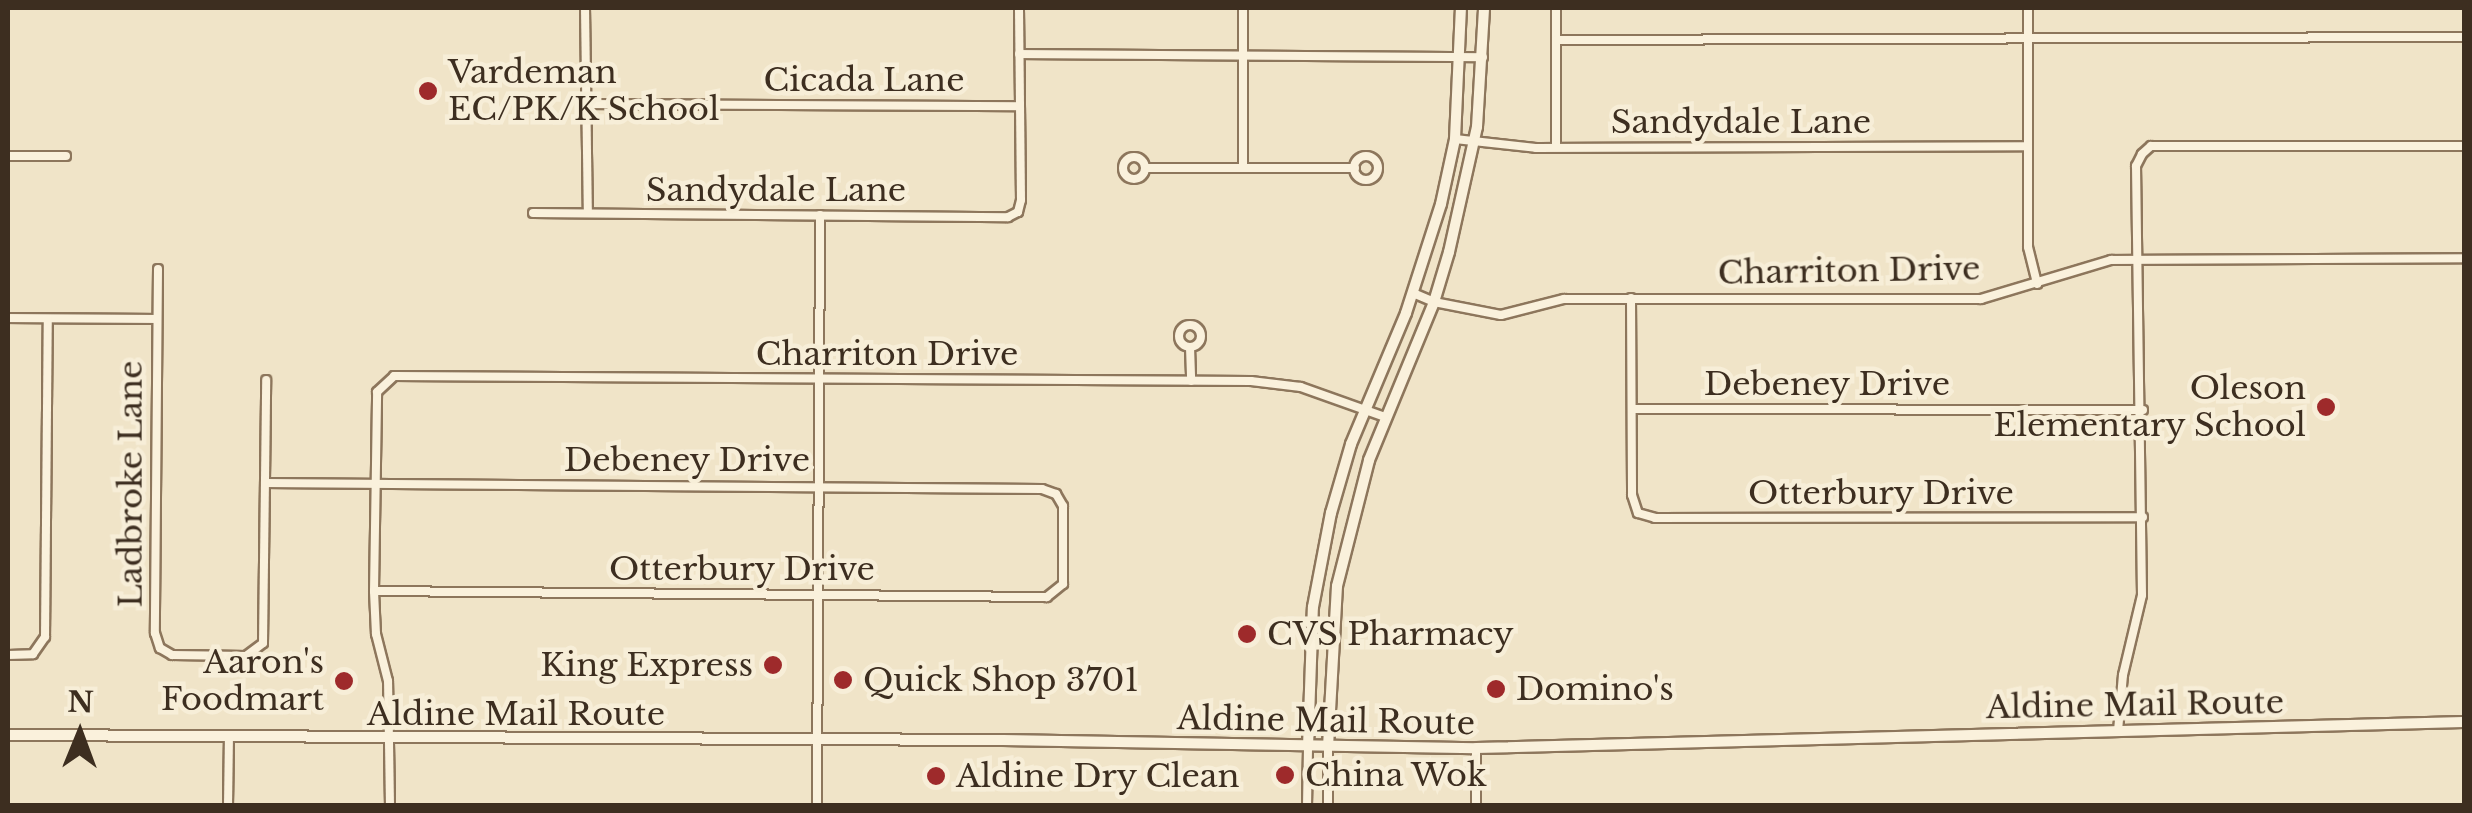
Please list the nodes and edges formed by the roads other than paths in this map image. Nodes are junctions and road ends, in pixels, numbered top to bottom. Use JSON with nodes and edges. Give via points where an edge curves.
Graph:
{"nodes":[{"id":1,"x":585,"y":8,"type":"edge"},
{"id":2,"x":1019,"y":8,"type":"edge"},
{"id":3,"x":1243,"y":8,"type":"edge"},
{"id":4,"x":1461,"y":8,"type":"edge"},
{"id":5,"x":1484,"y":8,"type":"edge"},
{"id":6,"x":1556,"y":8,"type":"edge"},
{"id":7,"x":2028,"y":8,"type":"edge"},
{"id":8,"x":2464,"y":37,"type":"edge"},
{"id":9,"x":2028,"y":38,"type":"junction"},
{"id":10,"x":1556,"y":40,"type":"junction"},
{"id":11,"x":1019,"y":54,"type":"junction"},
{"id":12,"x":1243,"y":55,"type":"junction"},
{"id":13,"x":1461,"y":56,"type":"junction"},
{"id":14,"x":1484,"y":56,"type":"junction"},
{"id":15,"x":587,"y":104,"type":"junction"},
{"id":16,"x":1020,"y":106,"type":"junction"},
{"id":17,"x":1455,"y":139,"type":"junction"},
{"id":18,"x":1474,"y":142,"type":"junction"},
{"id":19,"x":2028,"y":146,"type":"junction"},
{"id":20,"x":2464,"y":146,"type":"edge"},
{"id":21,"x":1556,"y":147,"type":"junction"},
{"id":22,"x":8,"y":156,"type":"edge"},
{"id":23,"x":66,"y":156,"type":"dead end"},
{"id":24,"x":1146,"y":168,"type":"dead end"},
{"id":25,"x":1243,"y":168,"type":"junction"},
{"id":26,"x":1355,"y":168,"type":"dead end"},
{"id":27,"x":534,"y":213,"type":"dead end"},
{"id":28,"x":588,"y":213,"type":"junction"},
{"id":29,"x":820,"y":215,"type":"junction"},
{"id":30,"x":2464,"y":258,"type":"edge"},
{"id":31,"x":2137,"y":260,"type":"junction"},
{"id":32,"x":158,"y":269,"type":"dead end"},
{"id":33,"x":2038,"y":284,"type":"junction"},
{"id":34,"x":1413,"y":293,"type":"junction"},
{"id":35,"x":1631,"y":298,"type":"junction"},
{"id":36,"x":1434,"y":302,"type":"junction"},
{"id":37,"x":8,"y":318,"type":"edge"},
{"id":38,"x":48,"y":318,"type":"junction"},
{"id":39,"x":157,"y":319,"type":"junction"},
{"id":40,"x":1190,"y":347,"type":"dead end"},
{"id":41,"x":820,"y":379,"type":"junction"},
{"id":42,"x":266,"y":380,"type":"dead end"},
{"id":43,"x":1191,"y":381,"type":"junction"},
{"id":44,"x":1632,"y":408,"type":"junction"},
{"id":45,"x":1365,"y":409,"type":"junction"},
{"id":46,"x":2143,"y":410,"type":"junction"},
{"id":47,"x":1385,"y":417,"type":"junction"},
{"id":48,"x":265,"y":482,"type":"junction"},
{"id":49,"x":376,"y":483,"type":"junction"},
{"id":50,"x":817,"y":486,"type":"junction"},
{"id":51,"x":2143,"y":517,"type":"junction"},
{"id":52,"x":1064,"y":543,"type":"joint"},
{"id":53,"x":1318,"y":577,"type":"junction"},
{"id":54,"x":1338,"y":582,"type":"junction"},
{"id":55,"x":374,"y":592,"type":"junction"},
{"id":56,"x":817,"y":594,"type":"junction"},
{"id":57,"x":8,"y":655,"type":"edge"},
{"id":58,"x":2464,"y":722,"type":"edge"},
{"id":59,"x":2118,"y":730,"type":"junction"},
{"id":60,"x":8,"y":735,"type":"edge"},
{"id":61,"x":229,"y":736,"type":"junction"},
{"id":62,"x":390,"y":738,"type":"junction"},
{"id":63,"x":817,"y":740,"type":"junction"},
{"id":64,"x":1308,"y":747,"type":"junction"},
{"id":65,"x":1328,"y":747,"type":"junction"},
{"id":66,"x":1476,"y":748,"type":"junction"},
{"id":67,"x":228,"y":806,"type":"edge"},
{"id":68,"x":390,"y":806,"type":"edge"},
{"id":69,"x":817,"y":806,"type":"edge"},
{"id":70,"x":1307,"y":806,"type":"edge"},
{"id":71,"x":1328,"y":806,"type":"edge"},
{"id":72,"x":1476,"y":806,"type":"edge"}],
"edges":[{"from":1,"to":15,"type":"street"},
{"from":2,"to":11,"type":"street"},
{"from":3,"to":12,"type":"street"},
{"from":4,"to":13,"type":"main road"},
{"from":5,"to":14,"type":"main road"},
{"from":6,"to":10,"type":"street"},
{"from":7,"to":9,"type":"street"},
{"from":8,"to":9,"type":"street"},
{"from":9,"to":10,"type":"street"},
{"from":9,"to":19,"type":"street"},
{"from":10,"to":21,"type":"street"},
{"from":11,"to":12,"type":"street"},
{"from":11,"to":16,"type":"street"},
{"from":12,"to":13,"type":"street"},
{"from":12,"to":25,"type":"street"},
{"from":13,"to":14,"type":"street"},
{"from":13,"to":17,"type":"main road"},
{"from":14,"to":18,"type":"main road"},
{"from":15,"to":16,"type":"street","name":"Cicada Lane"},
{"from":15,"to":28,"type":"street"},
{"from":16,"to":29,"type":"street","name":"Sandydale Lane","via":[[1018,212]]},
{"from":17,"to":18,"type":"street","name":"Sandydale Lane"},
{"from":17,"to":34,"type":"main road"},
{"from":18,"to":21,"type":"street","name":"Sandydale Lane"},
{"from":18,"to":36,"type":"main road"},
{"from":19,"to":21,"type":"street","name":"Sandydale Lane"},
{"from":19,"to":33,"type":"street","via":[[2028,247]]},
{"from":20,"to":31,"type":"street","via":[[2151,146],[2136,166]]},
{"from":22,"to":23,"type":"street"},
{"from":24,"to":25,"type":"street"},
{"from":25,"to":26,"type":"street"},
{"from":27,"to":28,"type":"street","name":"Sandydale Lane"},
{"from":28,"to":29,"type":"street","name":"Sandydale Lane"},
{"from":29,"to":41,"type":"street"},
{"from":30,"to":31,"type":"street","name":"Charriton Drive"},
{"from":31,"to":33,"type":"street","name":"Charriton Drive","via":[[2088,264]]},
{"from":31,"to":46,"type":"street"},
{"from":32,"to":39,"type":"street","name":"Ladbroke Lane"},
{"from":33,"to":35,"type":"street","name":"Charriton Drive","via":[[1980,298]]},
{"from":34,"to":36,"type":"street","name":"Charriton Drive"},
{"from":34,"to":45,"type":"main road"},
{"from":35,"to":36,"type":"street","name":"Charriton Drive","via":[[1564,300],[1501,316]]},
{"from":35,"to":44,"type":"street"},
{"from":36,"to":47,"type":"main road"},
{"from":37,"to":38,"type":"street"},
{"from":38,"to":39,"type":"street"},
{"from":38,"to":57,"type":"street","via":[[45,638],[33,654]]},
{"from":39,"to":48,"type":"street","name":"Ladbroke Lane","via":[[155,632],[166,652],[246,656],[263,643]]},
{"from":40,"to":43,"type":"street"},
{"from":41,"to":43,"type":"street","name":"Charriton Drive"},
{"from":41,"to":49,"type":"street","name":"Charriton Drive","via":[[385,380],[377,392]]},
{"from":41,"to":50,"type":"street"},
{"from":42,"to":48,"type":"street"},
{"from":43,"to":45,"type":"street","name":"Charriton Drive","via":[[1278,383]]},
{"from":44,"to":46,"type":"street","name":"Debeney Drive"},
{"from":44,"to":51,"type":"street","name":"Otterbury Drive","via":[[1632,495],[1638,513],[1655,518]]},
{"from":45,"to":47,"type":"street","name":"Charriton Drive"},
{"from":45,"to":53,"type":"main road","via":[[1333,503]]},
{"from":46,"to":51,"type":"street"},
{"from":47,"to":54,"type":"main road"},
{"from":48,"to":49,"type":"street","name":"Debeney Drive"},
{"from":49,"to":50,"type":"street","name":"Debeney Drive"},
{"from":49,"to":55,"type":"street"},
{"from":50,"to":52,"type":"street","name":"Debeney Drive","via":[[1050,490],[1063,506]]},
{"from":50,"to":56,"type":"street"},
{"from":51,"to":59,"type":"street","via":[[2142,595],[2122,675]]},
{"from":52,"to":56,"type":"street","name":"Otterbury Drive","via":[[1063,584],[1047,597]]},
{"from":53,"to":54,"type":"main road"},
{"from":53,"to":64,"type":"main road","via":[[1308,658]]},
{"from":54,"to":65,"type":"main road"},
{"from":55,"to":56,"type":"street","name":"Otterbury Drive"},
{"from":55,"to":62,"type":"street"},
{"from":56,"to":63,"type":"street"},
{"from":58,"to":59,"type":"main road","name":"Aldine Mail Route"},
{"from":59,"to":66,"type":"main road","name":"Aldine Mail Route"},
{"from":60,"to":61,"type":"main road","name":"Aldine Mail Route"},
{"from":61,"to":62,"type":"main road","name":"Aldine Mail Route"},
{"from":61,"to":67,"type":"street"},
{"from":62,"to":63,"type":"main road","name":"Aldine Mail Route"},
{"from":62,"to":68,"type":"street"},
{"from":63,"to":64,"type":"main road","name":"Aldine Mail Route"},
{"from":63,"to":69,"type":"street"},
{"from":64,"to":65,"type":"main road","name":"Aldine Mail Route"},
{"from":64,"to":70,"type":"street"},
{"from":65,"to":66,"type":"main road","name":"Aldine Mail Route"},
{"from":65,"to":71,"type":"street"},
{"from":66,"to":72,"type":"street"}]}
